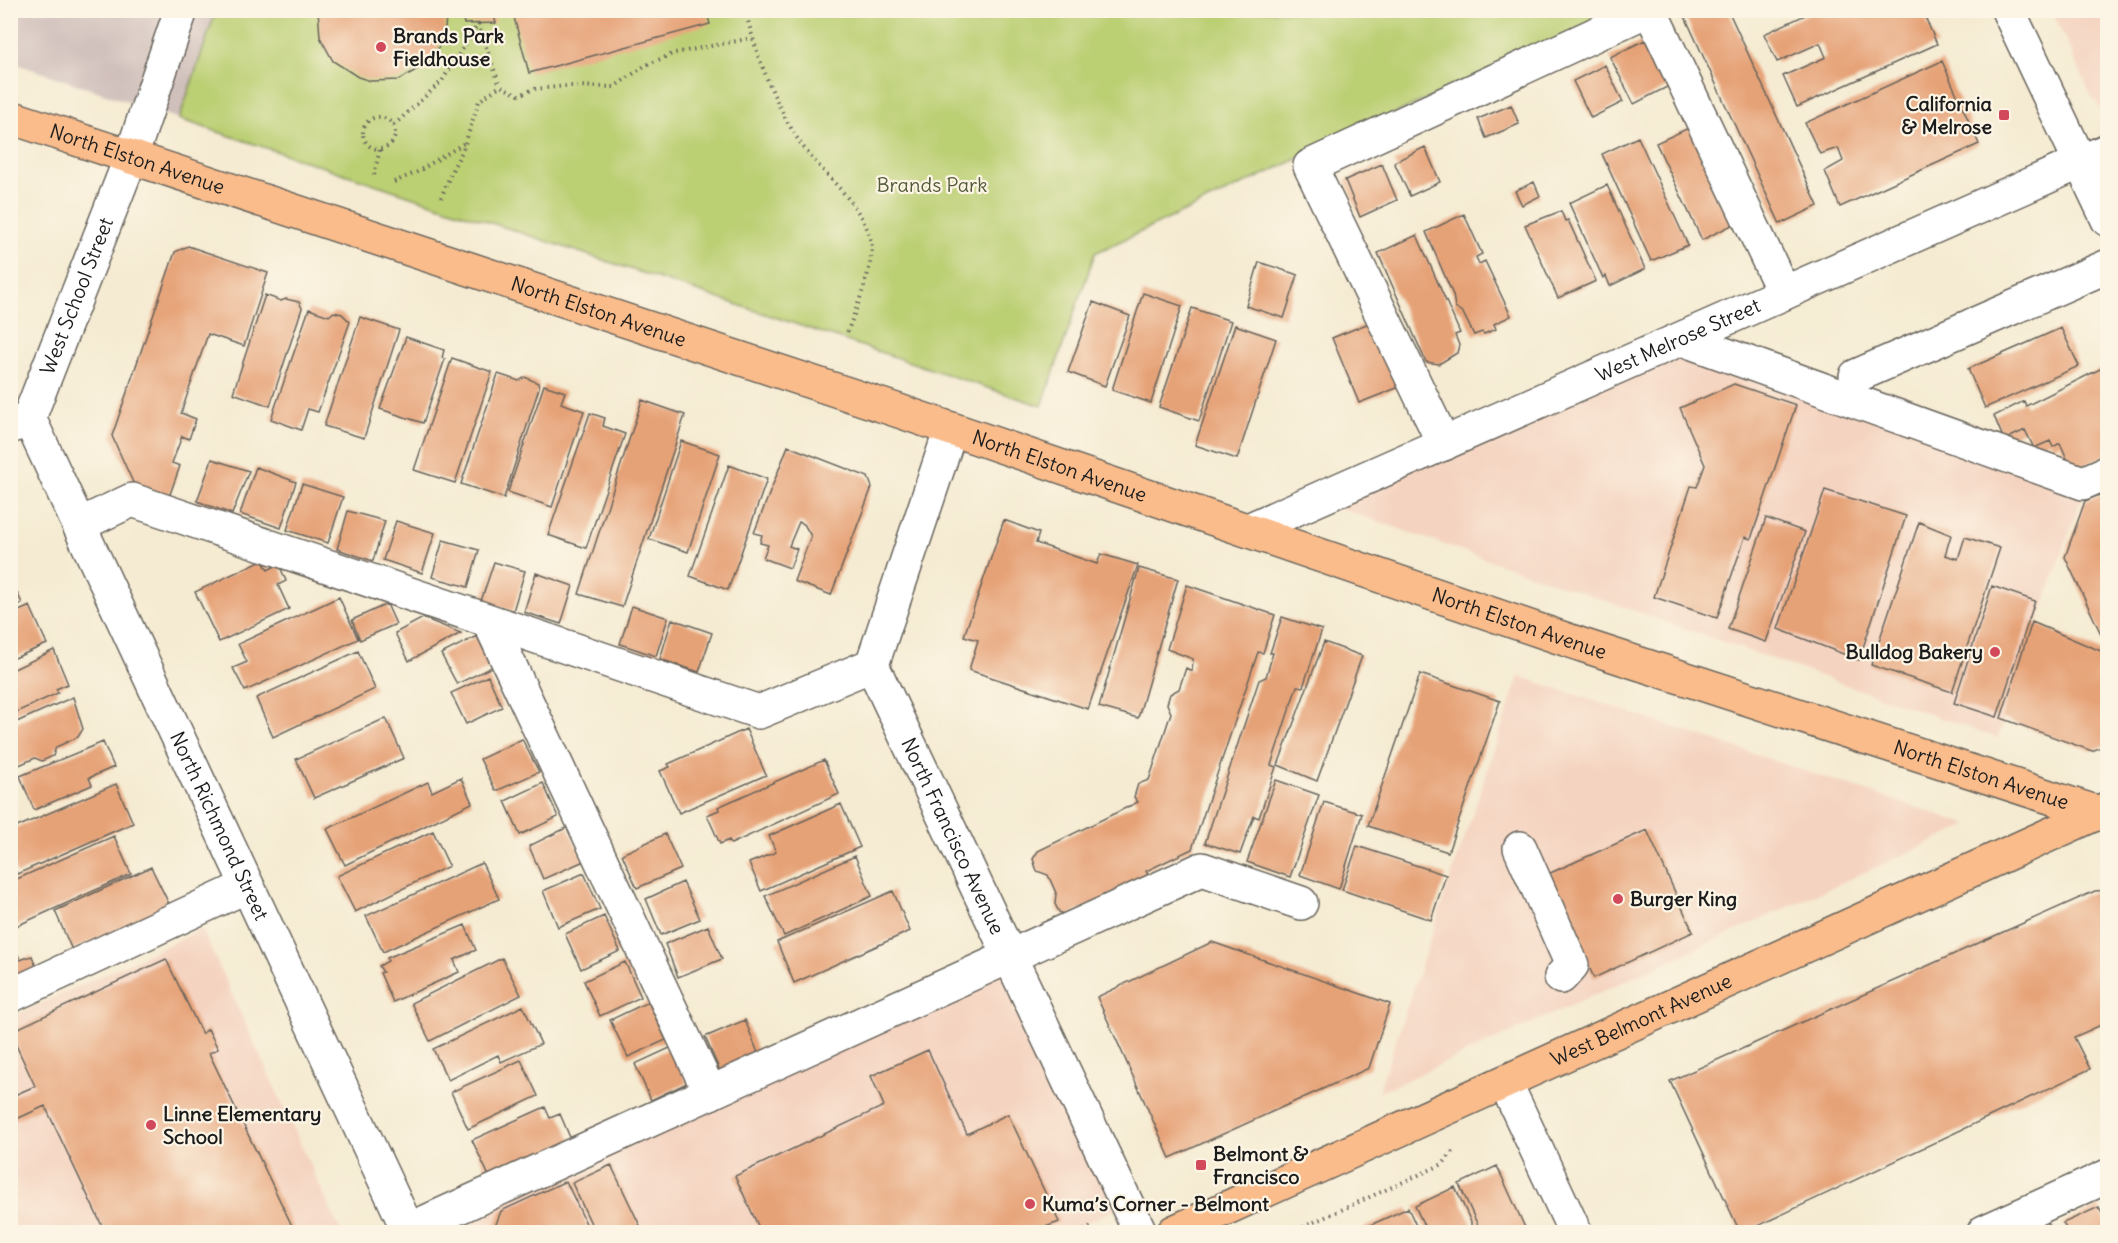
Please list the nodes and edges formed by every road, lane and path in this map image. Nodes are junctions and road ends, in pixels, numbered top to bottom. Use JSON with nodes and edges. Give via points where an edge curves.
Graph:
{"nodes":[{"id":1,"x":181,"y":10,"type":"edge"},
{"id":2,"x":745,"y":10,"type":"edge"},
{"id":3,"x":1649,"y":10,"type":"edge"},
{"id":4,"x":2008,"y":10,"type":"edge"},
{"id":5,"x":753,"y":38,"type":"junction"},
{"id":6,"x":500,"y":86,"type":"junction"},
{"id":7,"x":10,"y":117,"type":"edge"},
{"id":8,"x":394,"y":125,"type":"junction"},
{"id":9,"x":467,"y":141,"type":"junction"},
{"id":10,"x":380,"y":149,"type":"junction"},
{"id":11,"x":2094,"y":156,"type":"edge"},
{"id":12,"x":131,"y":157,"type":"junction"},
{"id":13,"x":374,"y":175,"type":"dead end"},
{"id":14,"x":394,"y":182,"type":"dead end"},
{"id":15,"x":441,"y":198,"type":"dead end"},
{"id":16,"x":2108,"y":220,"type":"edge"},
{"id":17,"x":2108,"y":266,"type":"edge"},
{"id":18,"x":1784,"y":293,"type":"junction"},
{"id":19,"x":847,"y":333,"type":"dead end"},
{"id":20,"x":1682,"y":339,"type":"junction"},
{"id":21,"x":1856,"y":376,"type":"dead end"},
{"id":22,"x":20,"y":422,"type":"edge"},
{"id":23,"x":951,"y":429,"type":"junction"},
{"id":24,"x":1444,"y":444,"type":"junction"},
{"id":25,"x":2108,"y":472,"type":"edge"},
{"id":26,"x":79,"y":525,"type":"junction"},
{"id":27,"x":1248,"y":530,"type":"junction"},
{"id":28,"x":490,"y":623,"type":"junction"},
{"id":29,"x":872,"y":665,"type":"junction"},
{"id":30,"x":2104,"y":813,"type":"edge"},
{"id":31,"x":1520,"y":848,"type":"dead end"},
{"id":32,"x":247,"y":886,"type":"junction"},
{"id":33,"x":1301,"y":903,"type":"dead end"},
{"id":34,"x":1009,"y":957,"type":"junction"},
{"id":35,"x":1561,"y":977,"type":"dead end"},
{"id":36,"x":10,"y":996,"type":"edge"},
{"id":37,"x":1505,"y":1082,"type":"junction"},
{"id":38,"x":710,"y":1093,"type":"junction"},
{"id":39,"x":2108,"y":1176,"type":"edge"},
{"id":40,"x":407,"y":1232,"type":"edge"},
{"id":41,"x":1140,"y":1233,"type":"edge"},
{"id":42,"x":1174,"y":1233,"type":"edge"},
{"id":43,"x":1575,"y":1233,"type":"edge"},
{"id":44,"x":1984,"y":1233,"type":"edge"}],
"edges":[{"from":1,"to":12,"type":"street","name":"West School Street"},
{"from":2,"to":5,"type":"path"},
{"from":3,"to":18,"type":"street"},
{"from":3,"to":24,"type":"street","via":[[1310,166]]},
{"from":4,"to":11,"type":"street"},
{"from":5,"to":6,"type":"path","via":[[675,52],[646,65],[614,87],[568,86],[519,94]]},
{"from":5,"to":19,"type":"path","via":[[759,62],[799,140],[854,206],[871,242],[868,276]]},
{"from":6,"to":8,"type":"path","via":[[478,24],[442,81]]},
{"from":6,"to":9,"type":"path","via":[[479,101]]},
{"from":7,"to":12,"type":"main road","name":"North Elston Avenue"},
{"from":8,"to":10,"type":"path","via":[[393,140]]},
{"from":8,"to":10,"type":"path","via":[[386,118],[374,117],[363,127],[366,143]]},
{"from":9,"to":14,"type":"path"},
{"from":9,"to":15,"type":"path"},
{"from":10,"to":13,"type":"path"},
{"from":11,"to":16,"type":"street"},
{"from":11,"to":18,"type":"street","name":"West Melrose Street"},
{"from":12,"to":22,"type":"street","name":"West School Street"},
{"from":12,"to":23,"type":"main road","name":"North Elston Avenue"},
{"from":17,"to":21,"type":"street"},
{"from":18,"to":20,"type":"street","name":"West Melrose Street"},
{"from":20,"to":24,"type":"street","name":"West Melrose Street"},
{"from":20,"to":25,"type":"street","via":[[2083,483]]},
{"from":22,"to":26,"type":"street","name":"North Richmond Street"},
{"from":23,"to":27,"type":"main road","name":"North Elston Avenue"},
{"from":23,"to":29,"type":"street"},
{"from":24,"to":27,"type":"street","name":"West Melrose Street"},
{"from":26,"to":28,"type":"street","via":[[132,500]]},
{"from":26,"to":32,"type":"street","name":"North Richmond Street"},
{"from":27,"to":30,"type":"main road","name":"North Elston Avenue","via":[[1595,650]]},
{"from":28,"to":29,"type":"street","via":[[759,712]]},
{"from":28,"to":38,"type":"street"},
{"from":29,"to":34,"type":"street","name":"North Francisco Avenue"},
{"from":30,"to":37,"type":"main road","name":"West Belmont Avenue"},
{"from":31,"to":35,"type":"street","via":[[1572,965]]},
{"from":32,"to":36,"type":"street"},
{"from":32,"to":40,"type":"street","name":"North Richmond Street"},
{"from":33,"to":34,"type":"street","via":[[1202,869]]},
{"from":34,"to":38,"type":"street"},
{"from":34,"to":41,"type":"street","name":"North Francisco Avenue"},
{"from":37,"to":42,"type":"main road","name":"West Belmont Avenue"},
{"from":37,"to":43,"type":"street"},
{"from":38,"to":40,"type":"street"},
{"from":39,"to":44,"type":"street"}]}
